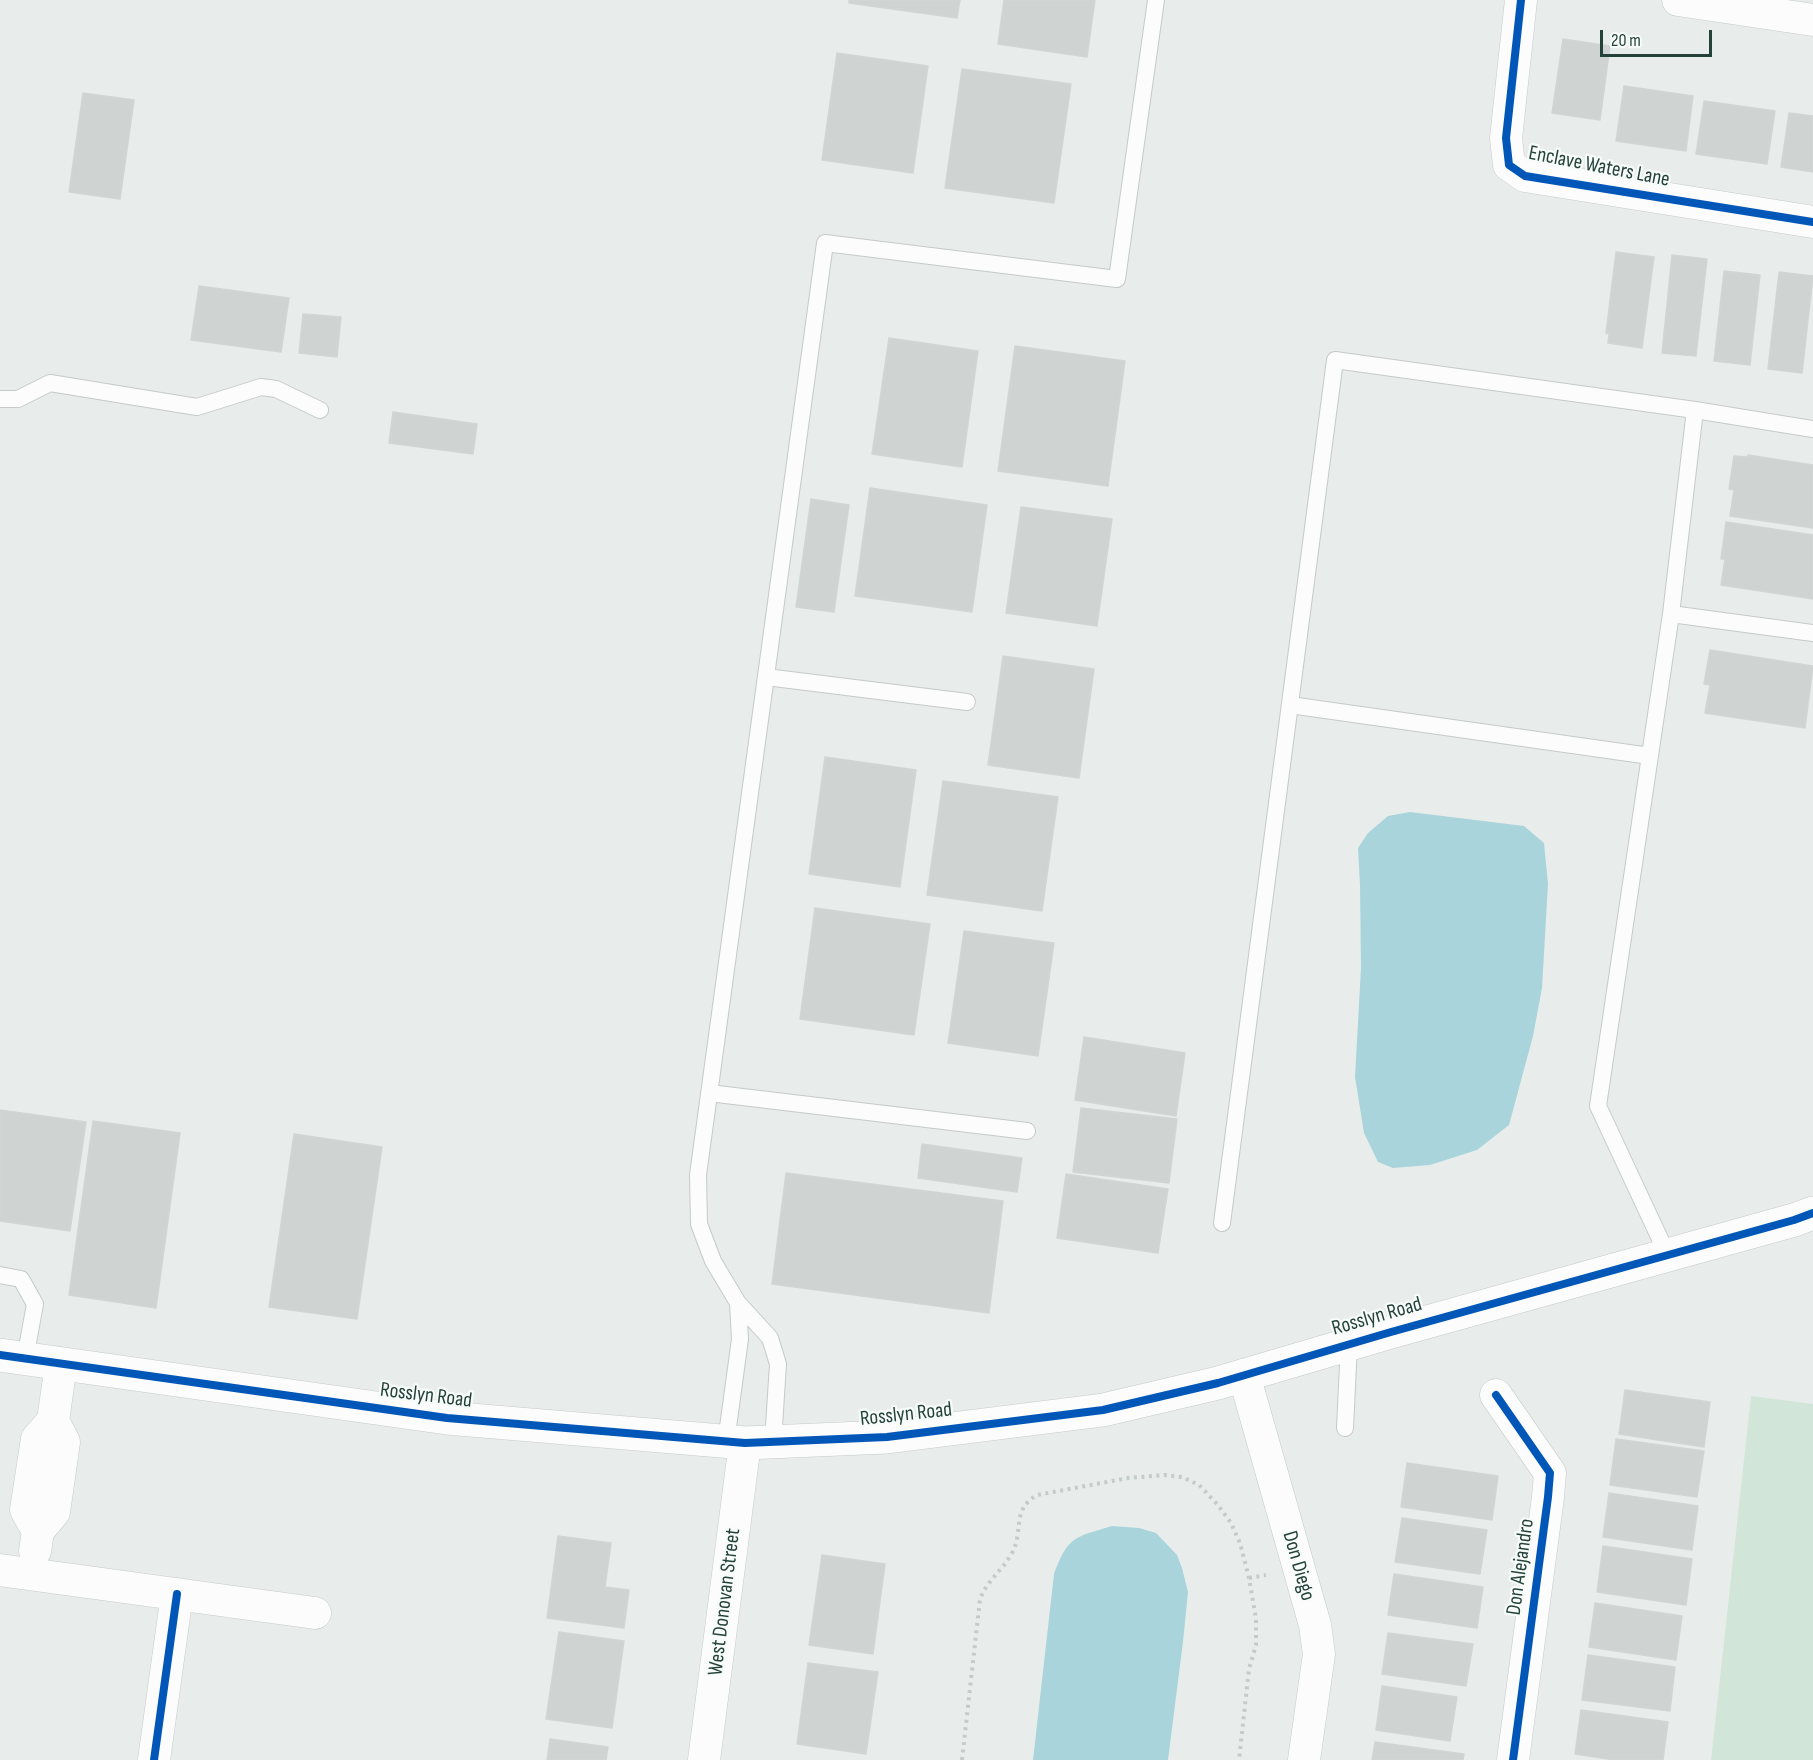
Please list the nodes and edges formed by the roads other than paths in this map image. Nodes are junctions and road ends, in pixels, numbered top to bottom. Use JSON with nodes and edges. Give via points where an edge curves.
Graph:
{"nodes":[{"id":1,"x":1156,"y":0,"type":"edge"},
{"id":2,"x":1521,"y":0,"type":"edge"},
{"id":3,"x":1678,"y":0,"type":"edge"},
{"id":4,"x":1767,"y":6,"type":"edge"},
{"id":5,"x":1813,"y":20,"type":"edge"},
{"id":6,"x":1813,"y":222,"type":"edge"},
{"id":7,"x":0,"y":399,"type":"edge"},
{"id":8,"x":320,"y":410,"type":"dead end"},
{"id":9,"x":1695,"y":410,"type":"junction"},
{"id":10,"x":1813,"y":429,"type":"edge"},
{"id":11,"x":1671,"y":614,"type":"junction"},
{"id":12,"x":1813,"y":633,"type":"edge"},
{"id":13,"x":766,"y":677,"type":"junction"},
{"id":14,"x":967,"y":702,"type":"dead end"},
{"id":15,"x":1290,"y":705,"type":"junction"},
{"id":16,"x":1650,"y":756,"type":"junction"},
{"id":17,"x":709,"y":1093,"type":"junction"},
{"id":18,"x":1027,"y":1131,"type":"dead end"},
{"id":19,"x":1807,"y":1219,"type":"edge"},
{"id":20,"x":1222,"y":1223,"type":"dead end"},
{"id":21,"x":1668,"y":1256,"type":"junction"},
{"id":22,"x":0,"y":1275,"type":"edge"},
{"id":23,"x":738,"y":1303,"type":"junction"},
{"id":24,"x":1349,"y":1344,"type":"junction"},
{"id":25,"x":12,"y":1357,"type":"edge"},
{"id":26,"x":61,"y":1364,"type":"junction"},
{"id":27,"x":1244,"y":1375,"type":"junction"},
{"id":28,"x":1496,"y":1395,"type":"dead end"},
{"id":29,"x":1345,"y":1428,"type":"dead end"},
{"id":30,"x":748,"y":1442,"type":"junction"},
{"id":31,"x":0,"y":1570,"type":"edge"},
{"id":32,"x":32,"y":1574,"type":"junction"},
{"id":33,"x":177,"y":1594,"type":"junction"},
{"id":34,"x":315,"y":1612,"type":"dead end"},
{"id":35,"x":154,"y":1760,"type":"edge"},
{"id":36,"x":704,"y":1760,"type":"edge"},
{"id":37,"x":1304,"y":1760,"type":"edge"},
{"id":38,"x":1513,"y":1760,"type":"edge"}],
"edges":[{"from":1,"to":13,"type":"lane","via":[[1117,279],[825,243]]},
{"from":2,"to":6,"type":"street","name":"Enclave Waters Lane","via":[[1506,138],[1509,165],[1525,176]]},
{"from":3,"to":4,"type":"street"},
{"from":4,"to":5,"type":"street"},
{"from":7,"to":8,"type":"lane","via":[[18,399],[50,383],[197,407],[261,387],[276,389]]},
{"from":9,"to":10,"type":"lane"},
{"from":9,"to":11,"type":"lane"},
{"from":9,"to":15,"type":"lane","via":[[1335,360]]},
{"from":11,"to":12,"type":"lane"},
{"from":11,"to":16,"type":"lane"},
{"from":13,"to":14,"type":"lane"},
{"from":13,"to":17,"type":"lane"},
{"from":15,"to":16,"type":"lane"},
{"from":15,"to":20,"type":"lane"},
{"from":16,"to":21,"type":"lane","via":[[1598,1106]]},
{"from":17,"to":18,"type":"lane"},
{"from":17,"to":23,"type":"lane","via":[[698,1175],[699,1224],[713,1261]]},
{"from":19,"to":21,"type":"street","name":"Rosslyn Road"},
{"from":21,"to":24,"type":"street","name":"Rosslyn Road"},
{"from":22,"to":25,"type":"lane","via":[[21,1279],[35,1304]]},
{"from":23,"to":30,"type":"lane"},
{"from":23,"to":30,"type":"lane","via":[[770,1338],[778,1364]]},
{"from":24,"to":27,"type":"street","name":"Rosslyn Road"},
{"from":24,"to":29,"type":"lane"},
{"from":25,"to":26,"type":"street","name":"Rosslyn Road"},
{"from":26,"to":30,"type":"street","name":"Rosslyn Road","via":[[436,1417]]},
{"from":26,"to":32,"type":"street","via":[[53,1421],[37,1439],[26,1510],[38,1531]]},
{"from":27,"to":30,"type":"street","name":"Rosslyn Road","via":[[1103,1410],[887,1437]]},
{"from":27,"to":37,"type":"street","name":"Don Diego","via":[[1315,1625],[1319,1654]]},
{"from":28,"to":38,"type":"street","name":"Don Alejandro","via":[[1550,1473]]},
{"from":30,"to":36,"type":"street","name":"West Donovan Street"},
{"from":31,"to":32,"type":"street"},
{"from":32,"to":33,"type":"street"},
{"from":33,"to":34,"type":"street"},
{"from":33,"to":35,"type":"street"}]}
